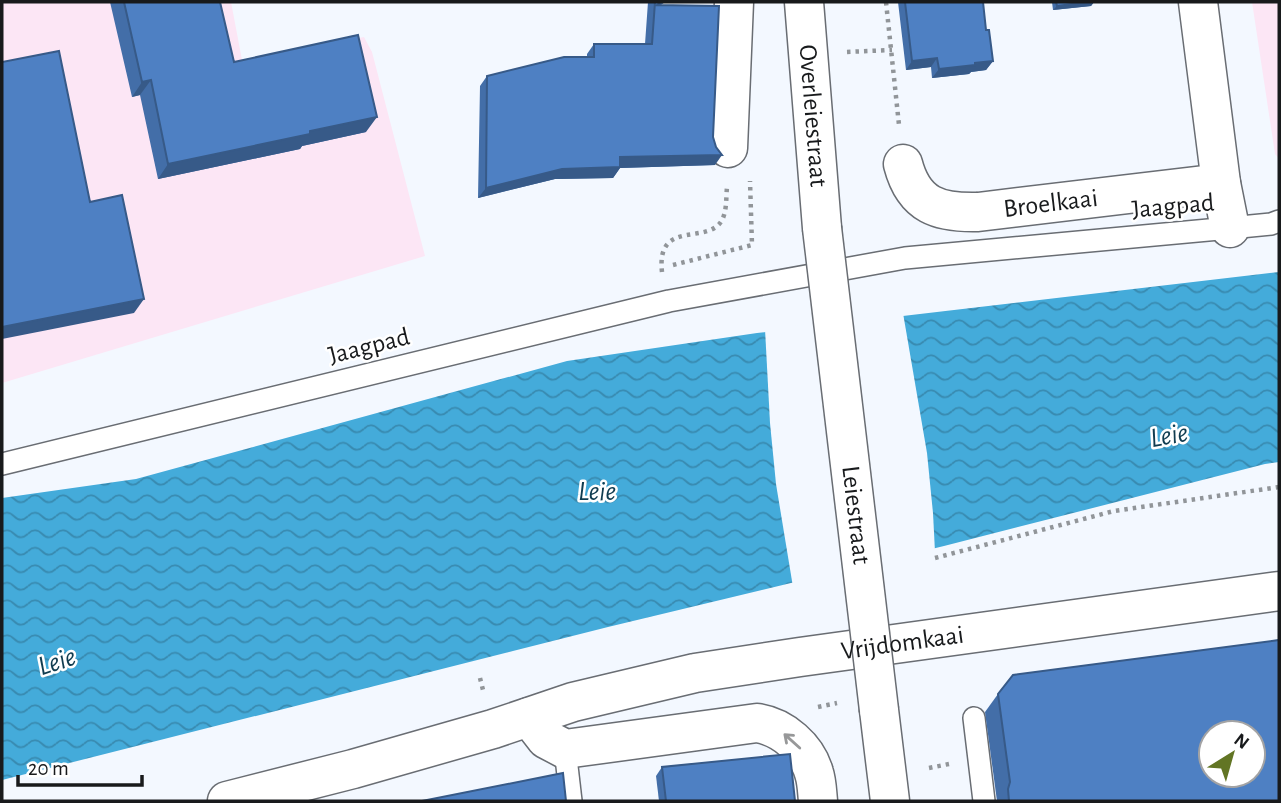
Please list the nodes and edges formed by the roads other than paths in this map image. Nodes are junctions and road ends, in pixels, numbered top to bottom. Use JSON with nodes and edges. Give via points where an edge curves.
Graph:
{"nodes":[{"id":1,"x":734,"y":2,"type":"edge"},
{"id":2,"x":804,"y":2,"type":"edge"},
{"id":3,"x":1198,"y":2,"type":"edge"},
{"id":4,"x":728,"y":148,"type":"road end"},
{"id":5,"x":903,"y":164,"type":"road end"},
{"id":6,"x":1221,"y":183,"type":"junction"},
{"id":7,"x":1279,"y":221,"type":"edge"},
{"id":8,"x":1230,"y":228,"type":"junction"},
{"id":9,"x":822,"y":229,"type":"joint"},
{"id":10,"x":2,"y":464,"type":"edge"},
{"id":11,"x":1279,"y":591,"type":"edge"},
{"id":12,"x":529,"y":717,"type":"junction"},
{"id":13,"x":974,"y":718,"type":"dead end"},
{"id":14,"x":565,"y":749,"type":"junction"},
{"id":15,"x":227,"y":801,"type":"edge"},
{"id":16,"x":572,"y":801,"type":"edge"},
{"id":17,"x":818,"y":801,"type":"edge"},
{"id":18,"x":890,"y":801,"type":"edge"},
{"id":19,"x":984,"y":801,"type":"edge"}],
"edges":[{"from":1,"to":4,"type":"street"},
{"from":2,"to":9,"type":"street","name":"Overleiestraat"},
{"from":3,"to":6,"type":"street"},
{"from":5,"to":6,"type":"street","name":"Broelkaai","via":[[919,196],[952,212]]},
{"from":6,"to":8,"type":"street"},
{"from":7,"to":8,"type":"lane","name":"Jaagpad"},
{"from":8,"to":10,"type":"lane","name":"Jaagpad","via":[[905,258],[751,285]]},
{"from":9,"to":18,"type":"street","name":"Leiestraat","bridge":true},
{"from":11,"to":12,"type":"street","name":"Vrijdomkaai","via":[[695,673]]},
{"from":12,"to":14,"type":"street","via":[[545,739]]},
{"from":12,"to":15,"type":"street","name":"Vrijdomkaai"},
{"from":13,"to":19,"type":"lane"},
{"from":14,"to":16,"type":"lane"},
{"from":17,"to":14,"type":"street","one_way":true,"via":[[814,773],[805,755],[792,740],[766,724]]}]}
